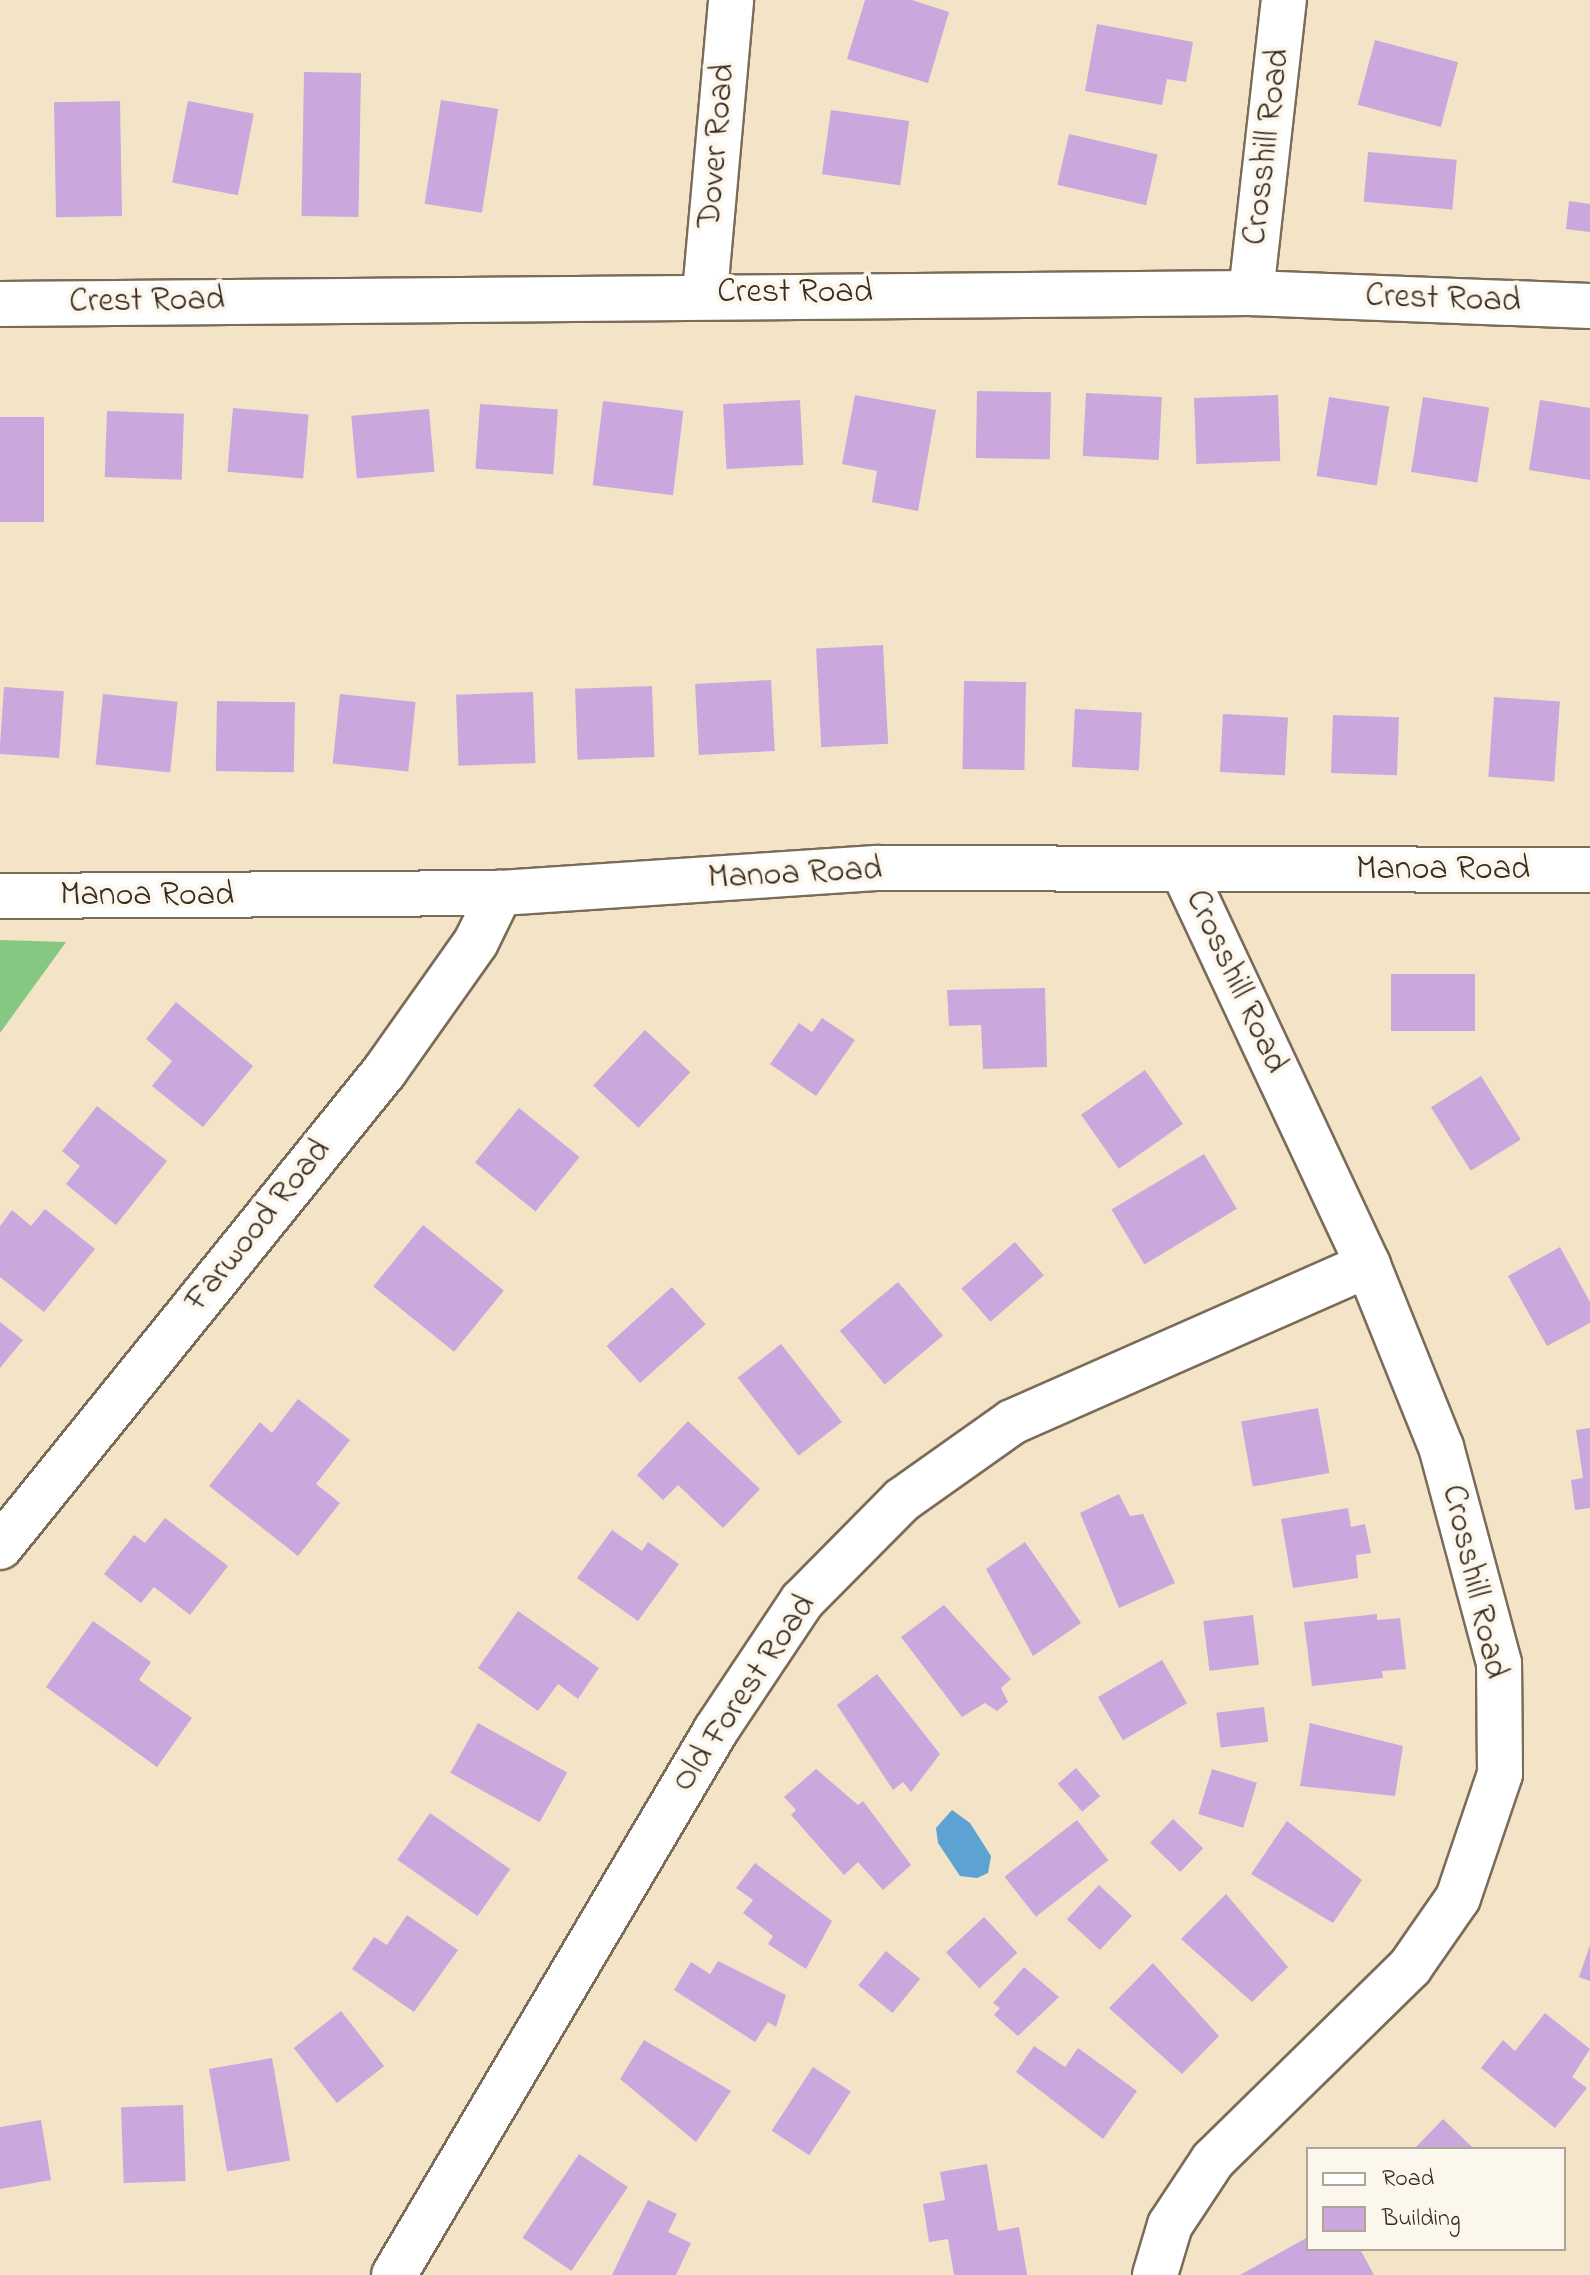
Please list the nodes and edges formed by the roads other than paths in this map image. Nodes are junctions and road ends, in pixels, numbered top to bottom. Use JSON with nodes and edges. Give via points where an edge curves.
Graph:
{"nodes":[{"id":1,"x":731,"y":0,"type":"edge"},
{"id":2,"x":1284,"y":0,"type":"edge"},
{"id":3,"x":705,"y":293,"type":"junction"},
{"id":4,"x":1251,"y":293,"type":"junction"},
{"id":5,"x":0,"y":304,"type":"edge"},
{"id":6,"x":1590,"y":306,"type":"edge"},
{"id":7,"x":1590,"y":870,"type":"edge"},
{"id":8,"x":1184,"y":873,"type":"junction"},
{"id":9,"x":500,"y":893,"type":"junction"},
{"id":10,"x":0,"y":896,"type":"edge"},
{"id":11,"x":1368,"y":1265,"type":"junction"},
{"id":12,"x":0,"y":1547,"type":"edge"},
{"id":13,"x":387,"y":2274,"type":"edge"},
{"id":14,"x":1155,"y":2275,"type":"edge"}],
"edges":[{"from":1,"to":3,"type":"street","name":"Dover Road"},
{"from":2,"to":4,"type":"street","name":"Crosshill Road"},
{"from":3,"to":4,"type":"street","name":"Crest Road"},
{"from":3,"to":5,"type":"street","name":"Crest Road"},
{"from":4,"to":6,"type":"street","name":"Crest Road"},
{"from":7,"to":8,"type":"street","name":"Manoa Road"},
{"from":8,"to":9,"type":"street","name":"Manoa Road","via":[[876,868]]},
{"from":8,"to":11,"type":"street","name":"Crosshill Road"},
{"from":9,"to":10,"type":"street","name":"Manoa Road"},
{"from":9,"to":12,"type":"street","name":"Farwood Road","via":[[476,942],[384,1072]]},
{"from":11,"to":13,"type":"street","name":"Old Forest Road","via":[[1012,1422],[902,1500],[802,1601]]},
{"from":11,"to":14,"type":"street","name":"Crosshill Road","via":[[1441,1447],[1495,1648],[1500,1774],[1458,1898],[1410,1967],[1213,2160],[1170,2225]]}]}
